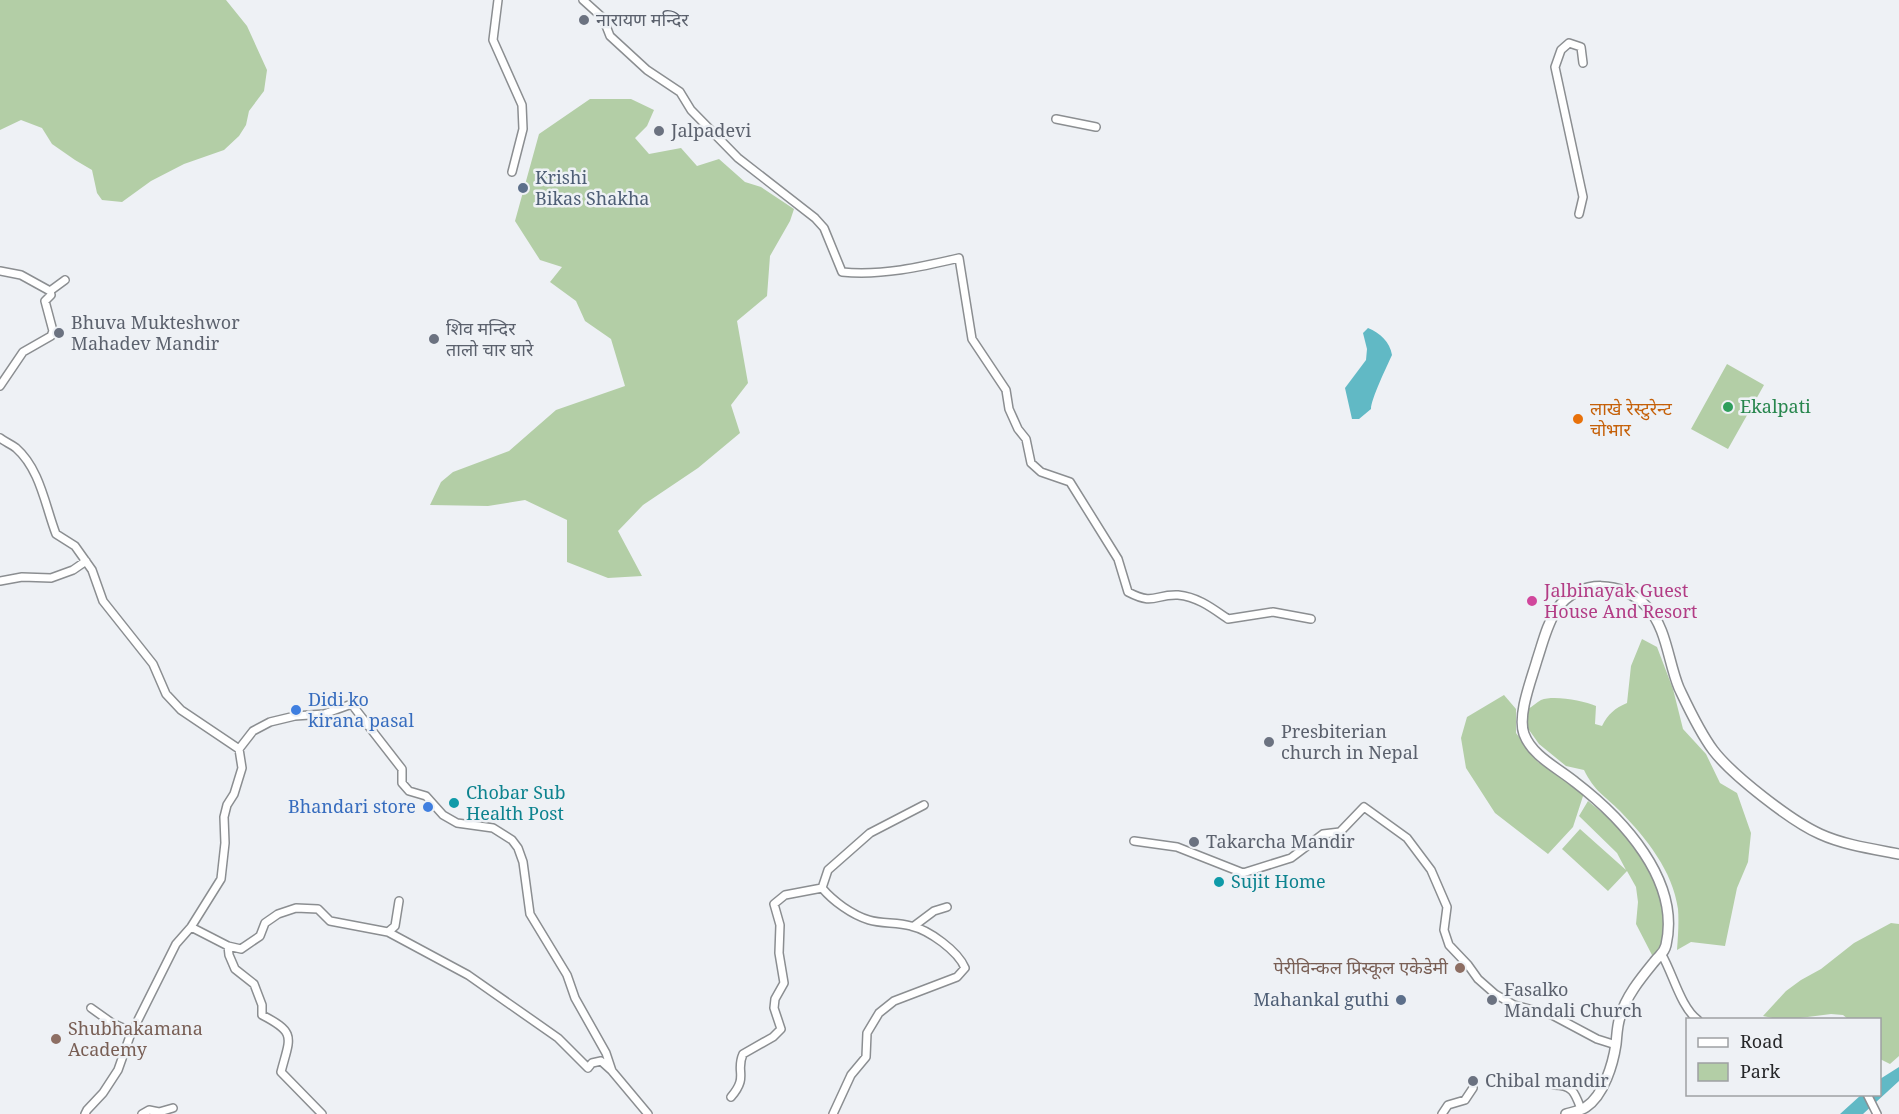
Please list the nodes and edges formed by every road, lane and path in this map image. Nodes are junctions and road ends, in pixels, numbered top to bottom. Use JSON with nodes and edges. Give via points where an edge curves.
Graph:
{"nodes":[{"id":1,"x":498,"y":0,"type":"edge"},
{"id":2,"x":583,"y":0,"type":"edge"},
{"id":3,"x":1583,"y":63,"type":"dead end"},
{"id":4,"x":1056,"y":120,"type":"dead end"},
{"id":5,"x":1096,"y":127,"type":"dead end"},
{"id":6,"x":512,"y":172,"type":"dead end"},
{"id":7,"x":1579,"y":214,"type":"dead end"},
{"id":8,"x":0,"y":271,"type":"edge"},
{"id":9,"x":65,"y":280,"type":"dead end"},
{"id":10,"x":50,"y":291,"type":"junction"},
{"id":11,"x":0,"y":386,"type":"edge"},
{"id":12,"x":0,"y":438,"type":"edge"},
{"id":13,"x":86,"y":561,"type":"junction"},
{"id":14,"x":0,"y":581,"type":"edge"},
{"id":15,"x":1311,"y":619,"type":"dead end"},
{"id":16,"x":240,"y":749,"type":"junction"},
{"id":17,"x":924,"y":805,"type":"dead end"},
{"id":18,"x":1134,"y":841,"type":"dead end"},
{"id":19,"x":1899,"y":854,"type":"edge"},
{"id":20,"x":822,"y":888,"type":"junction"},
{"id":21,"x":399,"y":901,"type":"dead end"},
{"id":22,"x":946,"y":907,"type":"dead end"},
{"id":23,"x":914,"y":926,"type":"junction"},
{"id":24,"x":191,"y":927,"type":"junction"},
{"id":25,"x":388,"y":932,"type":"junction"},
{"id":26,"x":228,"y":946,"type":"junction"},
{"id":27,"x":1662,"y":955,"type":"junction"},
{"id":28,"x":91,"y":1008,"type":"dead end"},
{"id":29,"x":1696,"y":1018,"type":"edge"},
{"id":30,"x":132,"y":1032,"type":"junction"},
{"id":31,"x":1616,"y":1045,"type":"junction"},
{"id":32,"x":612,"y":1071,"type":"junction"},
{"id":33,"x":1554,"y":1085,"type":"dead end"},
{"id":34,"x":1473,"y":1088,"type":"dead end"},
{"id":35,"x":1868,"y":1096,"type":"edge"},
{"id":36,"x":731,"y":1097,"type":"dead end"},
{"id":37,"x":173,"y":1108,"type":"dead end"},
{"id":38,"x":1581,"y":1110,"type":"junction"},
{"id":39,"x":85,"y":1114,"type":"edge"},
{"id":40,"x":142,"y":1114,"type":"edge"},
{"id":41,"x":321,"y":1114,"type":"edge"},
{"id":42,"x":648,"y":1114,"type":"edge"},
{"id":43,"x":833,"y":1114,"type":"edge"},
{"id":44,"x":1442,"y":1114,"type":"edge"},
{"id":45,"x":1566,"y":1114,"type":"edge"},
{"id":46,"x":1877,"y":1114,"type":"edge"}],
"edges":[{"from":1,"to":6,"type":"street","via":[[493,40],[522,105],[523,129]]},
{"from":2,"to":15,"type":"street","via":[[603,18],[610,36],[647,70],[680,92],[691,110],[738,158],[824,228],[842,272],[863,274],[959,258],[972,339],[1006,390],[1009,409],[1026,439],[1032,463],[1041,472],[1070,482],[1118,559],[1128,592],[1149,600],[1177,595],[1201,600],[1228,619],[1273,612]]},
{"from":3,"to":7,"type":"street","via":[[1581,47],[1569,43],[1561,50],[1555,67],[1583,197]]},
{"from":4,"to":5,"type":"street"},
{"from":8,"to":10,"type":"street","via":[[21,274]]},
{"from":9,"to":10,"type":"street"},
{"from":10,"to":11,"type":"street","via":[[45,302],[51,336],[23,352]]},
{"from":12,"to":13,"type":"street","via":[[17,449],[32,468],[56,534],[75,546]]},
{"from":13,"to":14,"type":"street","via":[[51,578]]},
{"from":13,"to":16,"type":"street","via":[[103,601],[153,664],[166,694],[181,710]]},
{"from":16,"to":24,"type":"street","via":[[242,768],[224,817],[221,879]]},
{"from":16,"to":32,"type":"street","via":[[253,731],[270,722],[353,706],[402,770],[402,783],[409,791],[426,796],[443,815],[457,823],[493,828],[512,840],[524,862],[530,914],[567,975]]},
{"from":17,"to":20,"type":"street","via":[[862,839],[828,870]]},
{"from":18,"to":31,"type":"street","via":[[1178,848],[1243,873],[1291,858],[1323,834],[1340,832],[1364,807],[1407,838],[1431,870],[1447,907],[1444,930],[1449,945],[1478,979],[1514,1005],[1552,1015],[1597,1040]]},
{"from":19,"to":27,"type":"main road","via":[[1818,834],[1750,785],[1714,751],[1696,724],[1672,672],[1660,628],[1647,606],[1621,589],[1607,586],[1581,590],[1569,596],[1547,626],[1524,706],[1524,734],[1534,750],[1576,782],[1636,839],[1665,900],[1668,931]]},
{"from":20,"to":23,"type":"street","via":[[844,908],[868,920]]},
{"from":20,"to":36,"type":"street","via":[[785,895],[774,904],[780,925],[784,983],[774,1008],[781,1029],[744,1054],[741,1085]]},
{"from":21,"to":25,"type":"street","via":[[395,926]]},
{"from":22,"to":23,"type":"street","via":[[933,911]]},
{"from":23,"to":43,"type":"street","via":[[957,954],[965,968],[957,977],[894,1001],[879,1013],[867,1033],[866,1057],[851,1075]]},
{"from":24,"to":26,"type":"street"},
{"from":24,"to":30,"type":"street","via":[[176,944]]},
{"from":25,"to":26,"type":"street","via":[[330,921],[318,909],[296,908],[265,923],[260,936],[241,949]]},
{"from":25,"to":32,"type":"street","via":[[468,975],[558,1038],[588,1068],[601,1061]]},
{"from":26,"to":41,"type":"street","via":[[235,969],[254,984],[262,1015],[282,1026],[289,1039],[281,1072]]},
{"from":27,"to":29,"type":"street","via":[[1688,1011]]},
{"from":27,"to":31,"type":"main road","via":[[1629,997],[1620,1017]]},
{"from":28,"to":30,"type":"street"},
{"from":30,"to":39,"type":"street","via":[[118,1070]]},
{"from":31,"to":38,"type":"main road","via":[[1599,1093]]},
{"from":32,"to":42,"type":"street"},
{"from":33,"to":38,"type":"street","via":[[1570,1089]]},
{"from":34,"to":44,"type":"street","via":[[1465,1100],[1448,1105]]},
{"from":35,"to":46,"type":"street"},
{"from":37,"to":40,"type":"street"},
{"from":38,"to":45,"type":"main road"}]}
